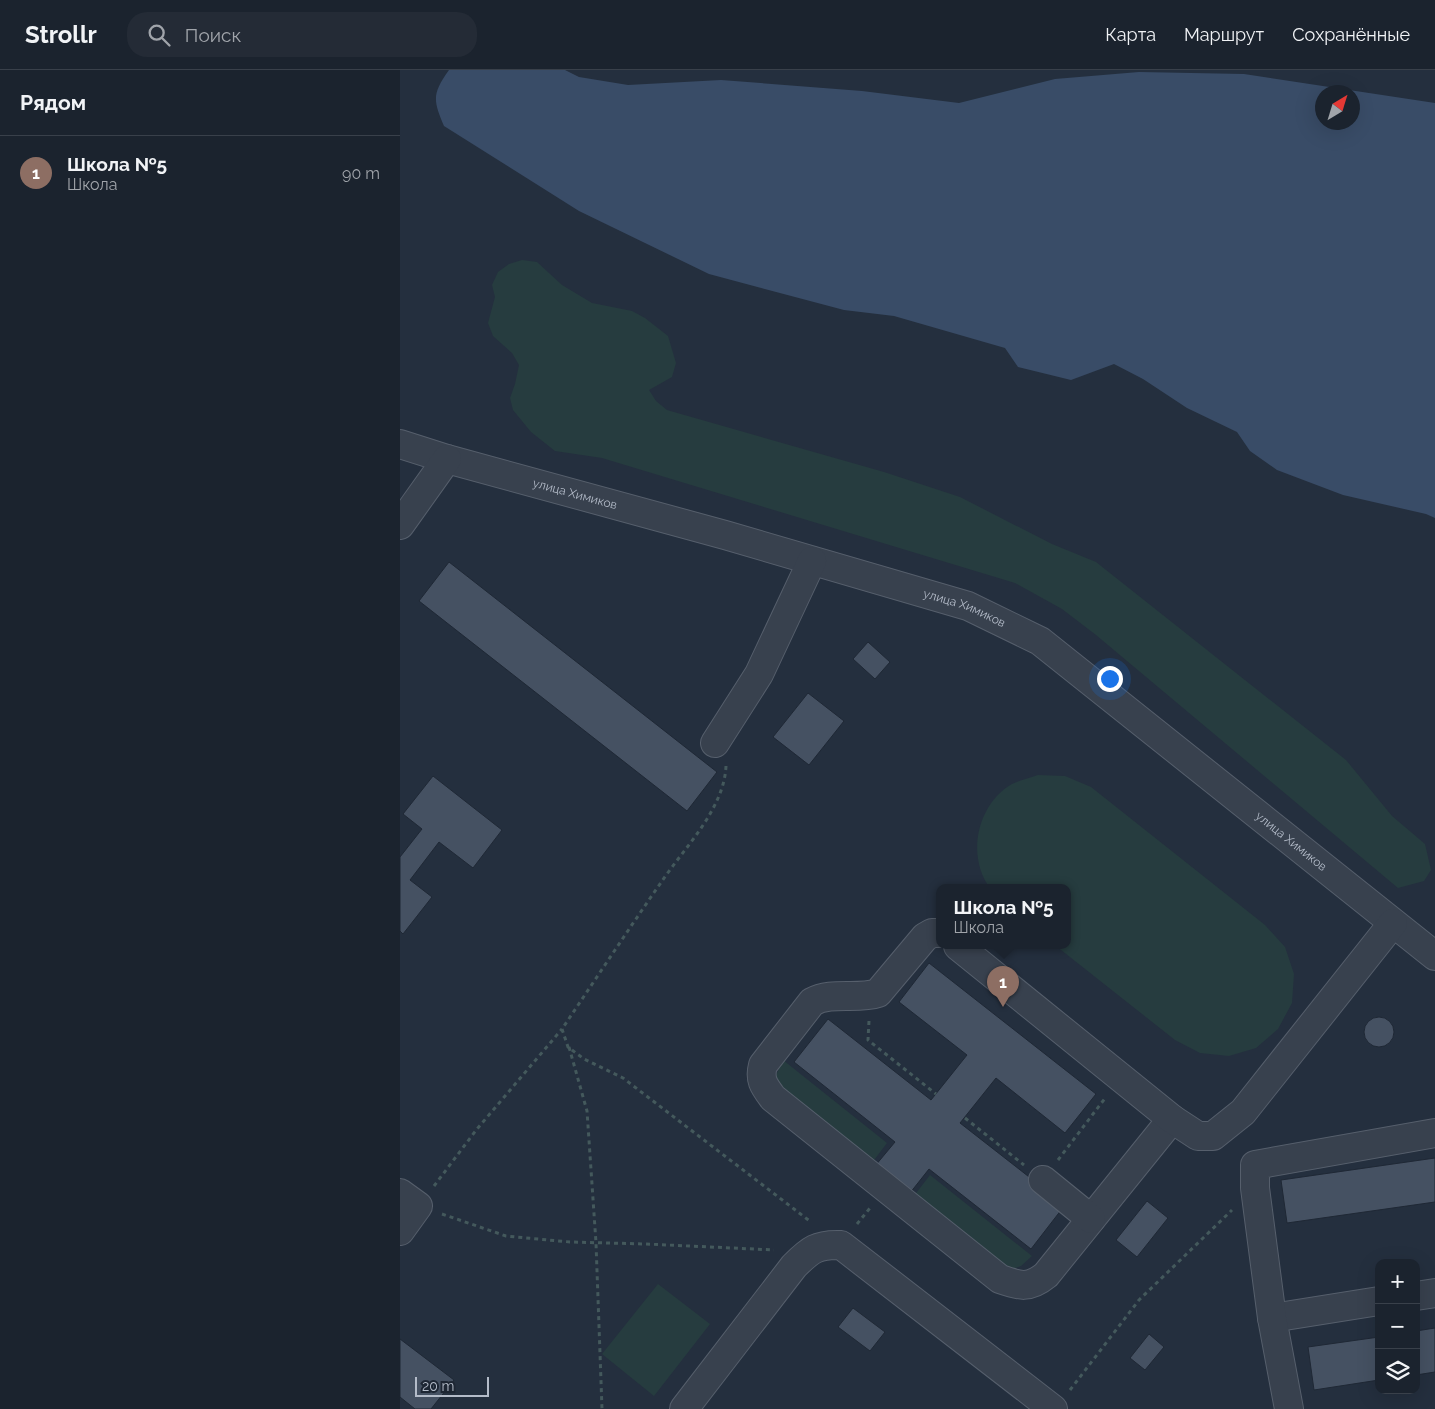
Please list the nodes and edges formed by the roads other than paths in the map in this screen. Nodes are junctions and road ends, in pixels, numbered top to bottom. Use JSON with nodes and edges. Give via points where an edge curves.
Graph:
{"nodes":[{"id":1,"x":400,"y":444,"type":"edge"},
{"id":2,"x":447,"y":459,"type":"junction"},
{"id":3,"x":400,"y":525,"type":"edge"},
{"id":4,"x":812,"y":561,"type":"junction"},
{"id":5,"x":715,"y":743,"type":"road end"},
{"id":6,"x":1393,"y":923,"type":"junction"},
{"id":7,"x":936,"y":933,"type":"edge"},
{"id":8,"x":962,"y":949,"type":"edge"},
{"id":9,"x":1435,"y":956,"type":"edge"},
{"id":10,"x":1172,"y":1119,"type":"junction"},
{"id":11,"x":1435,"y":1133,"type":"edge"},
{"id":12,"x":1043,"y":1180,"type":"road end"},
{"id":13,"x":409,"y":1200,"type":"edge"},
{"id":14,"x":1091,"y":1219,"type":"junction"},
{"id":15,"x":400,"y":1231,"type":"edge"},
{"id":16,"x":1435,"y":1293,"type":"edge"},
{"id":17,"x":1420,"y":1295,"type":"edge"},
{"id":18,"x":1375,"y":1302,"type":"edge"},
{"id":19,"x":1272,"y":1318,"type":"junction"},
{"id":20,"x":1061,"y":1401,"type":"edge"},
{"id":21,"x":684,"y":1409,"type":"edge"},
{"id":22,"x":1289,"y":1409,"type":"edge"}],
"edges":[{"from":1,"to":2,"type":"street","name":"улица Химиков"},
{"from":2,"to":3,"type":"street"},
{"from":2,"to":4,"type":"street","name":"улица Химиков"},
{"from":4,"to":5,"type":"street","via":[[759,674]]},
{"from":4,"to":6,"type":"street","name":"улица Химиков","via":[[968,606],[1040,640]]},
{"from":6,"to":9,"type":"street","name":"улица Химиков"},
{"from":6,"to":10,"type":"street","via":[[1243,1112],[1229,1125],[1213,1136],[1198,1136]]},
{"from":7,"to":14,"type":"street","via":[[925,937],[878,993],[819,998],[812,1002],[763,1065],[764,1086],[772,1098],[1000,1279],[1026,1286],[1036,1282],[1046,1275]]},
{"from":8,"to":10,"type":"street"},
{"from":10,"to":14,"type":"street"},
{"from":11,"to":19,"type":"street","via":[[1255,1165],[1254,1188]]},
{"from":12,"to":14,"type":"street"},
{"from":13,"to":15,"type":"street"},
{"from":16,"to":17,"type":"street"},
{"from":18,"to":19,"type":"street"},
{"from":19,"to":22,"type":"street"},
{"from":20,"to":21,"type":"street","via":[[841,1245],[825,1244],[810,1251],[794,1266]]}]}
